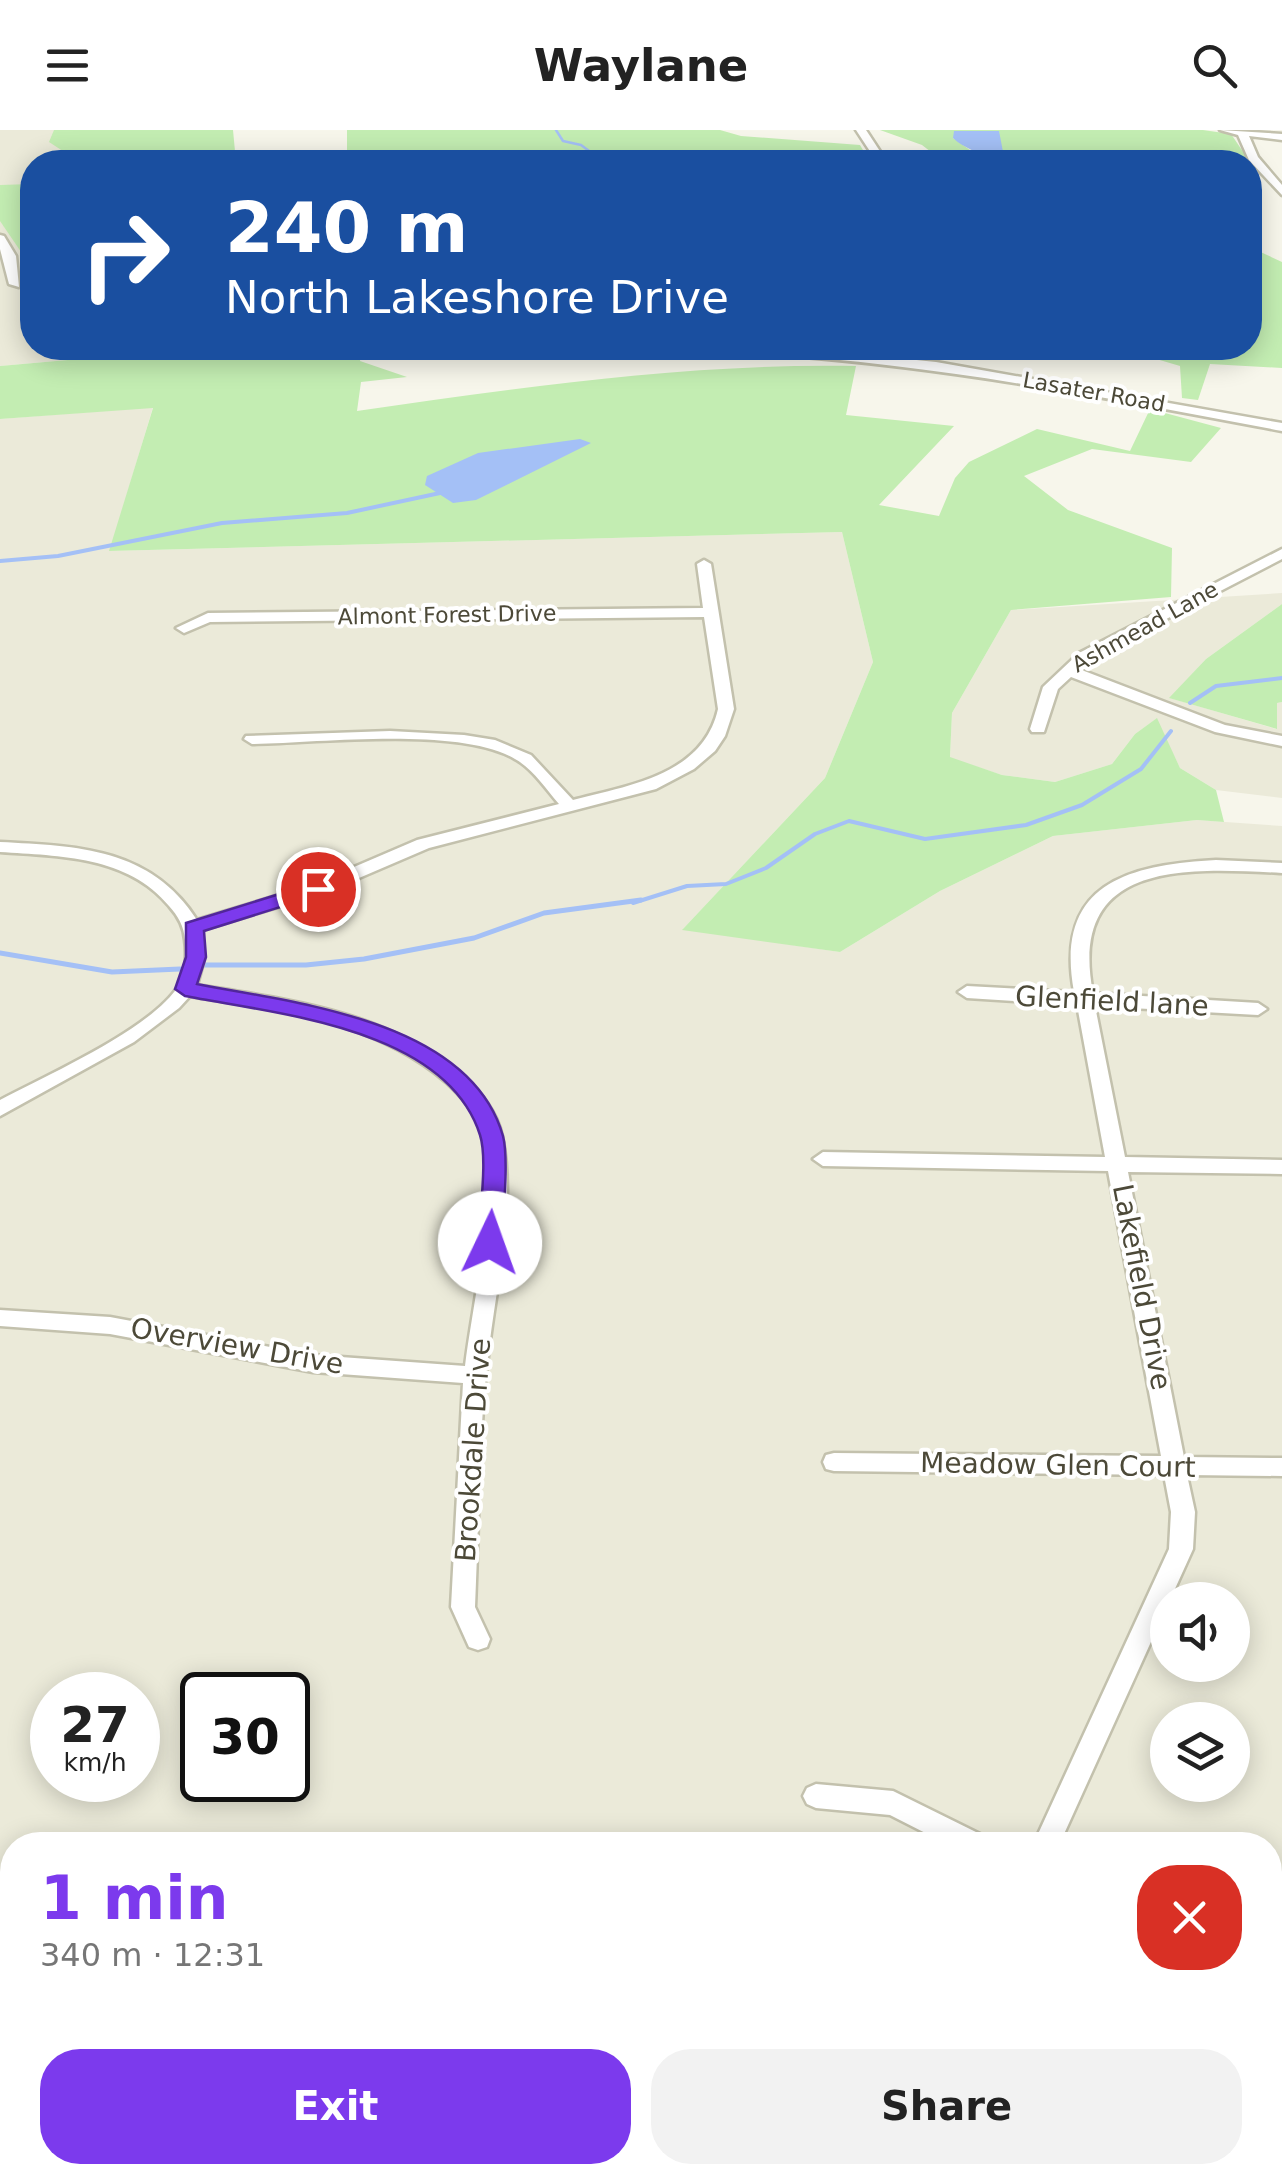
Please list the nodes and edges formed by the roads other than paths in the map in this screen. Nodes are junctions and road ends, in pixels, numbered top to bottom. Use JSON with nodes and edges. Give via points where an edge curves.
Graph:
{"nodes":[{"id":1,"x":1225,"y":130,"type":"edge"},
{"id":2,"x":1242,"y":132,"type":"edge"},
{"id":3,"x":1282,"y":137,"type":"edge"},
{"id":4,"x":1262,"y":169,"type":"edge"},
{"id":5,"x":1282,"y":192,"type":"edge"},
{"id":6,"x":0,"y":238,"type":"edge"},
{"id":7,"x":15,"y":284,"type":"junction"},
{"id":8,"x":20,"y":284,"type":"edge"},
{"id":9,"x":0,"y":286,"type":"edge"},
{"id":10,"x":931,"y":360,"type":"edge"},
{"id":11,"x":1282,"y":427,"type":"edge"},
{"id":12,"x":1282,"y":552,"type":"edge"},
{"id":13,"x":704,"y":564,"type":"dead end"},
{"id":14,"x":712,"y":612,"type":"junction"},
{"id":15,"x":184,"y":628,"type":"dead end"},
{"id":16,"x":1067,"y":670,"type":"junction"},
{"id":17,"x":1038,"y":729,"type":"dead end"},
{"id":18,"x":252,"y":739,"type":"dead end"},
{"id":19,"x":1282,"y":741,"type":"edge"},
{"id":20,"x":568,"y":804,"type":"junction"},
{"id":21,"x":0,"y":847,"type":"edge"},
{"id":22,"x":1282,"y":868,"type":"edge"},
{"id":23,"x":193,"y":927,"type":"junction"},
{"id":24,"x":185,"y":989,"type":"junction"},
{"id":25,"x":967,"y":992,"type":"dead end"},
{"id":26,"x":1086,"y":1000,"type":"junction"},
{"id":27,"x":1258,"y":1009,"type":"dead end"},
{"id":28,"x":0,"y":1110,"type":"edge"},
{"id":29,"x":823,"y":1159,"type":"dead end"},
{"id":30,"x":1119,"y":1164,"type":"junction"},
{"id":31,"x":1282,"y":1167,"type":"edge"},
{"id":32,"x":0,"y":1318,"type":"edge"},
{"id":33,"x":475,"y":1375,"type":"junction"},
{"id":34,"x":834,"y":1462,"type":"dead end"},
{"id":35,"x":1176,"y":1466,"type":"junction"},
{"id":36,"x":1282,"y":1467,"type":"edge"},
{"id":37,"x":478,"y":1639,"type":"dead end"},
{"id":38,"x":816,"y":1796,"type":"dead end"},
{"id":39,"x":950,"y":1832,"type":"edge"},
{"id":40,"x":1052,"y":1832,"type":"edge"}],
"edges":[{"from":1,"to":2,"type":"street"},
{"from":2,"to":3,"type":"street"},
{"from":4,"to":5,"type":"street"},
{"from":6,"to":7,"type":"street"},
{"from":7,"to":8,"type":"street"},
{"from":7,"to":9,"type":"street"},
{"from":10,"to":11,"type":"street","name":"Lasater Road"},
{"from":12,"to":16,"type":"street","name":"Ashmead Lane"},
{"from":13,"to":14,"type":"street"},
{"from":14,"to":15,"type":"street","name":"Almont Forest Drive","via":[[208,618]]},
{"from":14,"to":20,"type":"street","via":[[726,709],[712,746],[665,779]]},
{"from":16,"to":17,"type":"street","name":"Ashmead Lane","via":[[1051,688]]},
{"from":16,"to":19,"type":"street","via":[[1221,729]]},
{"from":18,"to":20,"type":"street","via":[[494,743],[523,756]]},
{"from":20,"to":23,"type":"street","via":[[424,844],[318,889]]},
{"from":21,"to":23,"type":"street","via":[[118,862],[170,891]]},
{"from":22,"to":26,"type":"street","name":"Lakefield Drive","via":[[1164,868],[1102,896],[1081,923],[1076,944]]},
{"from":23,"to":24,"type":"street","via":[[196,957]]},
{"from":24,"to":28,"type":"street","via":[[127,1038]]},
{"from":24,"to":33,"type":"street","name":"Brookdale Drive","via":[[371,1029],[446,1070],[477,1104],[492,1138],[494,1180]]},
{"from":25,"to":26,"type":"street","name":"Glenfield lane"},
{"from":26,"to":27,"type":"street","name":"Glenfield lane"},
{"from":26,"to":30,"type":"street","name":"Lakefield Drive"},
{"from":29,"to":30,"type":"street"},
{"from":30,"to":31,"type":"street"},
{"from":30,"to":35,"type":"street","name":"Lakefield Drive"},
{"from":32,"to":33,"type":"street","name":"Overview Drive","via":[[92,1320],[306,1362]]},
{"from":33,"to":37,"type":"street","name":"Brookdale Drive","via":[[463,1607]]},
{"from":34,"to":35,"type":"street","name":"Meadow Glen Court"},
{"from":35,"to":36,"type":"street","name":"Meadow Glen Court"},
{"from":35,"to":40,"type":"street","name":"Lakefield Drive","via":[[1184,1512],[1181,1549]]},
{"from":38,"to":39,"type":"street","via":[[893,1803]]}]}
